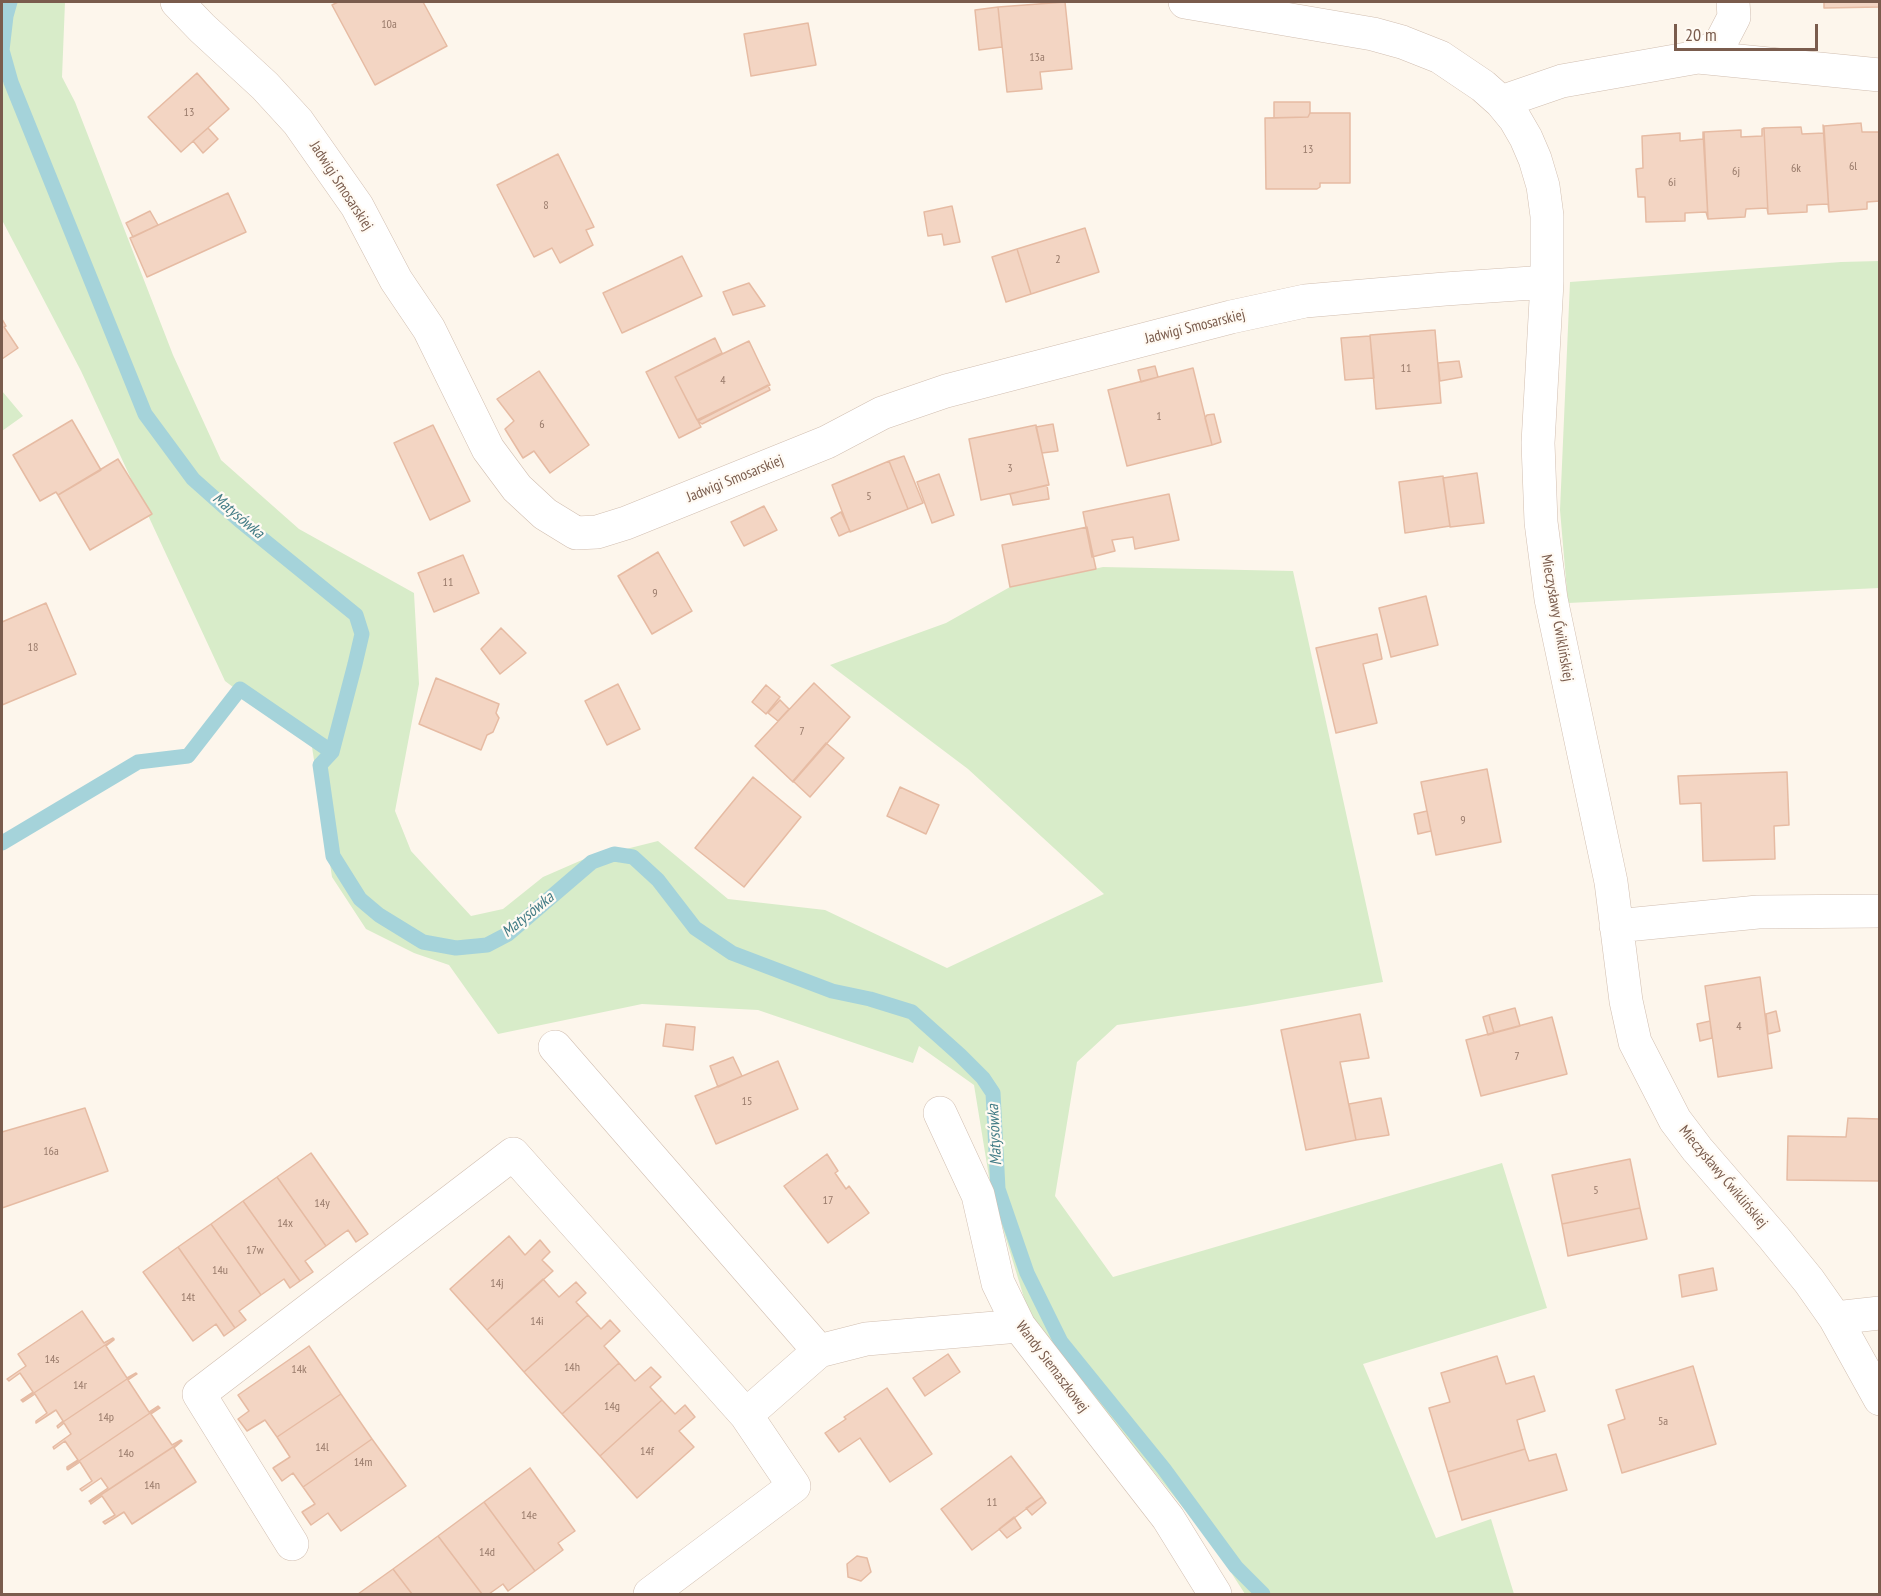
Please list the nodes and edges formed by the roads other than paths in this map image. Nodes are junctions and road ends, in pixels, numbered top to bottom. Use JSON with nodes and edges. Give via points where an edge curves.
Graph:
{"nodes":[{"id":1,"x":177,"y":2,"type":"edge"},
{"id":2,"x":1185,"y":2,"type":"edge"},
{"id":3,"x":1733,"y":2,"type":"edge"},
{"id":4,"x":1698,"y":57,"type":"junction"},
{"id":5,"x":1880,"y":75,"type":"edge"},
{"id":6,"x":1501,"y":102,"type":"junction"},
{"id":7,"x":1547,"y":282,"type":"junction"},
{"id":8,"x":1880,"y":911,"type":"edge"},
{"id":9,"x":1616,"y":926,"type":"junction"},
{"id":10,"x":555,"y":1047,"type":"dead end"},
{"id":11,"x":940,"y":1113,"type":"dead end"},
{"id":12,"x":1880,"y":1313,"type":"edge"},
{"id":13,"x":1835,"y":1317,"type":"junction"},
{"id":14,"x":1019,"y":1326,"type":"junction"},
{"id":15,"x":819,"y":1351,"type":"junction"},
{"id":16,"x":1880,"y":1399,"type":"edge"},
{"id":17,"x":746,"y":1415,"type":"junction"},
{"id":18,"x":291,"y":1544,"type":"dead end"},
{"id":19,"x":650,"y":1594,"type":"edge"},
{"id":20,"x":1215,"y":1594,"type":"edge"}],
"edges":[{"from":1,"to":7,"type":"street","name":"Jadwigi Smosarskiej","via":[[298,122],[357,206],[396,280],[429,329],[488,449],[517,488],[545,514],[576,533],[597,532],[626,523],[827,442],[882,413],[946,391],[1231,317],[1305,301]]},
{"from":2,"to":6,"type":"street","name":"Mieczysławy Ćwiklińskiej","via":[[1402,42],[1440,57]]},
{"from":3,"to":4,"type":"street","via":[[1734,17],[1720,44]]},
{"from":4,"to":5,"type":"street"},
{"from":4,"to":6,"type":"street","via":[[1562,81]]},
{"from":6,"to":7,"type":"street","name":"Mieczysławy Ćwiklińskiej","via":[[1526,138],[1543,186]]},
{"from":7,"to":9,"type":"street","name":"Mieczysławy Ćwiklińskiej","via":[[1538,443],[1541,522],[1551,599],[1611,882]]},
{"from":8,"to":9,"type":"street","via":[[1758,912]]},
{"from":9,"to":13,"type":"street","name":"Mieczysławy Ćwiklińskiej","via":[[1635,1042],[1655,1083],[1697,1149],[1774,1238]]},
{"from":10,"to":15,"type":"street"},
{"from":11,"to":14,"type":"street","name":"Wandy Siemaszkowej","via":[[978,1195],[998,1283]]},
{"from":12,"to":13,"type":"street"},
{"from":13,"to":16,"type":"street","name":"Mieczysławy Ćwiklińskiej"},
{"from":14,"to":15,"type":"street","via":[[866,1339]]},
{"from":14,"to":20,"type":"street","name":"Wandy Siemaszkowej","via":[[1168,1518]]},
{"from":15,"to":17,"type":"street"},
{"from":17,"to":18,"type":"street","via":[[513,1154],[199,1394]]},
{"from":17,"to":19,"type":"street","via":[[794,1486]]}]}
